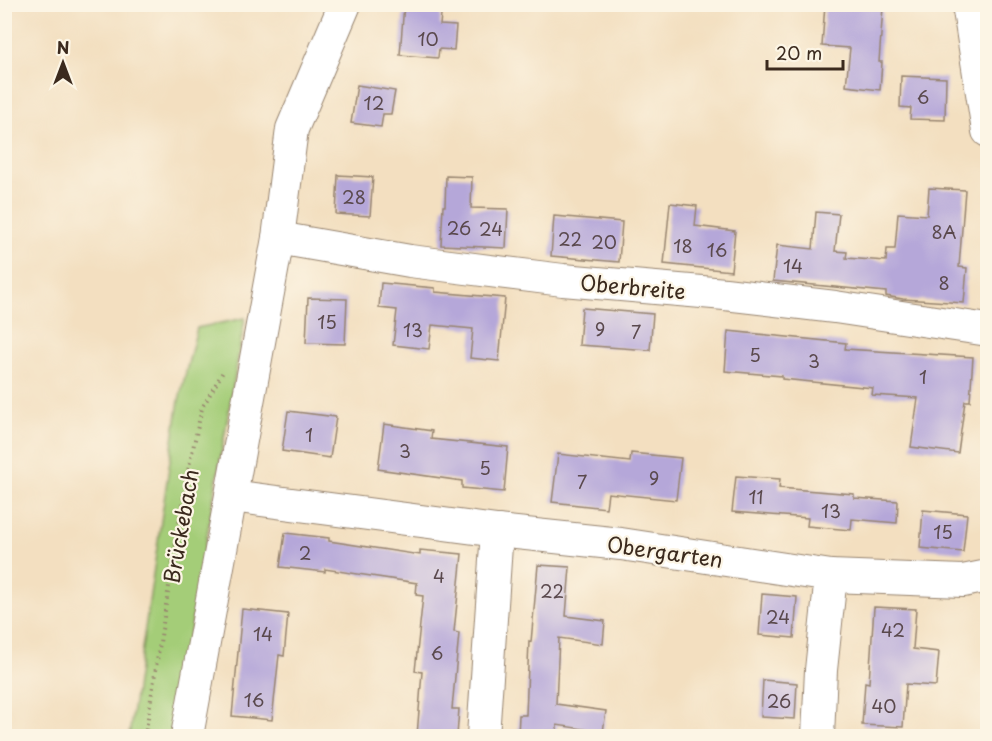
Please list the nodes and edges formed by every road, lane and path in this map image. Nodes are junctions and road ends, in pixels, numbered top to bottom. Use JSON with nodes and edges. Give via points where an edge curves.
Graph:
{"nodes":[{"id":1,"x":345,"y":4,"type":"edge"},
{"id":2,"x":968,"y":4,"type":"edge"},
{"id":3,"x":987,"y":131,"type":"edge"},
{"id":4,"x":278,"y":238,"type":"junction"},
{"id":5,"x":987,"y":330,"type":"edge"},
{"id":6,"x":228,"y":363,"type":"dead end"},
{"id":7,"x":231,"y":496,"type":"junction"},
{"id":8,"x":497,"y":531,"type":"junction"},
{"id":9,"x":831,"y":576,"type":"junction"},
{"id":10,"x":987,"y":576,"type":"edge"},
{"id":11,"x":145,"y":736,"type":"edge"},
{"id":12,"x":188,"y":736,"type":"edge"},
{"id":13,"x":483,"y":736,"type":"edge"},
{"id":14,"x":818,"y":736,"type":"edge"}],
"edges":[{"from":1,"to":4,"type":"street","via":[[292,129]]},
{"from":2,"to":3,"type":"street"},
{"from":4,"to":5,"type":"street","name":"Oberbreite","via":[[446,265],[835,307]]},
{"from":4,"to":7,"type":"street"},
{"from":6,"to":11,"type":"path","name":"Brückebach","via":[[202,408],[186,480]]},
{"from":7,"to":8,"type":"street","name":"Obergarten"},
{"from":7,"to":12,"type":"street"},
{"from":8,"to":9,"type":"street","name":"Obergarten","via":[[621,544]]},
{"from":8,"to":13,"type":"street"},
{"from":9,"to":10,"type":"street","name":"Obergarten","via":[[963,581]]},
{"from":9,"to":14,"type":"street"}]}
